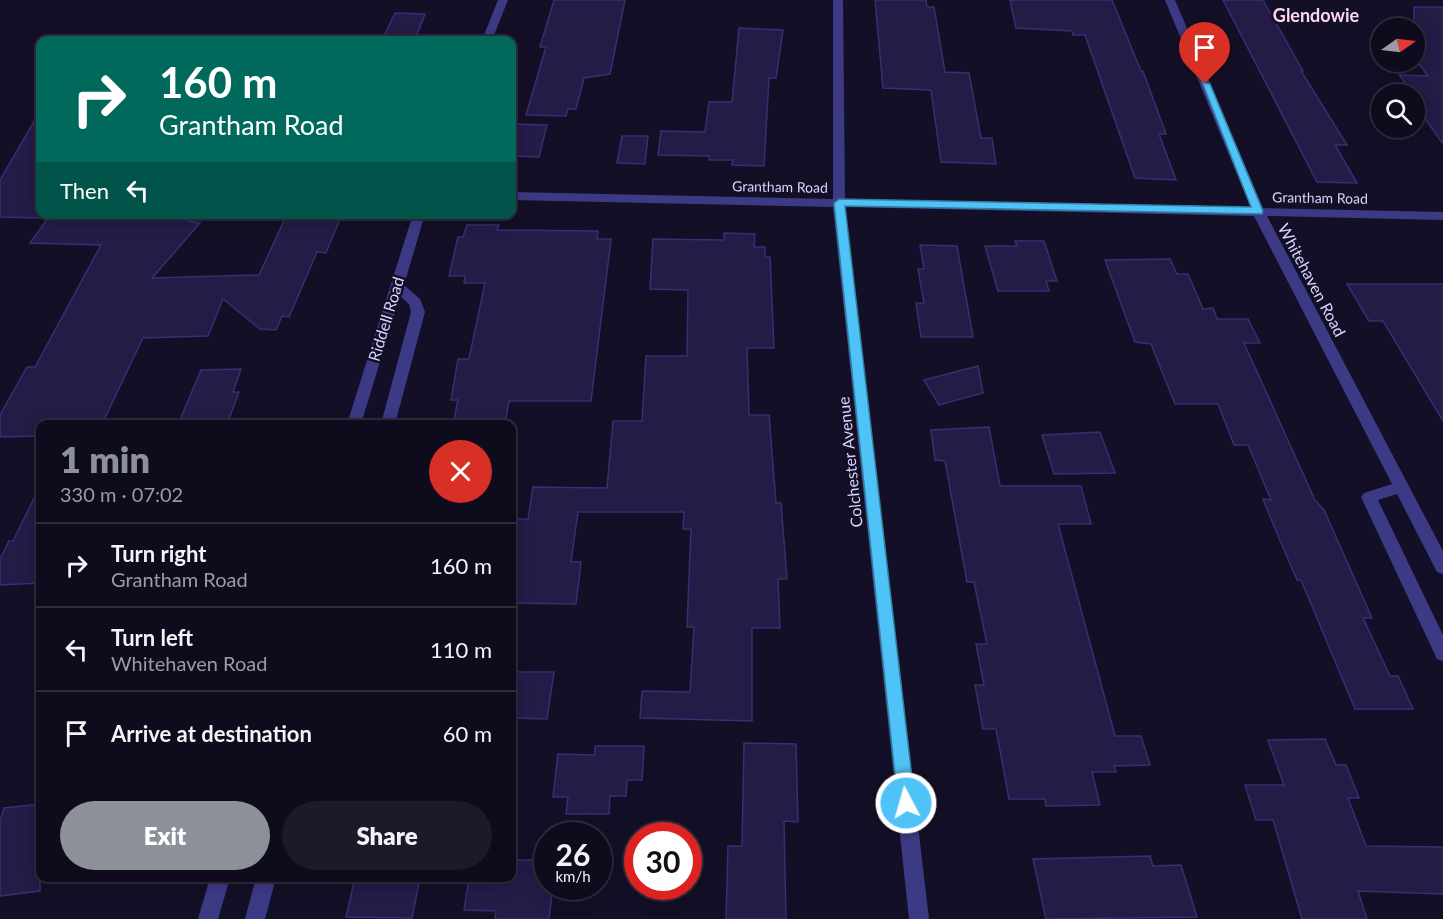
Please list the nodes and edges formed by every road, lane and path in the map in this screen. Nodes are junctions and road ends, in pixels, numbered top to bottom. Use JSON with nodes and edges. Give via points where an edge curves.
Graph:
{"nodes":[{"id":1,"x":503,"y":0,"type":"edge"},
{"id":2,"x":838,"y":0,"type":"edge"},
{"id":3,"x":1170,"y":0,"type":"edge"},
{"id":4,"x":489,"y":36,"type":"edge"},
{"id":5,"x":516,"y":196,"type":"edge"},
{"id":6,"x":839,"y":203,"type":"junction"},
{"id":7,"x":1258,"y":211,"type":"junction"},
{"id":8,"x":1443,"y":216,"type":"edge"},
{"id":9,"x":417,"y":219,"type":"edge"},
{"id":10,"x":396,"y":285,"type":"junction"},
{"id":11,"x":355,"y":420,"type":"edge"},
{"id":12,"x":389,"y":420,"type":"edge"},
{"id":13,"x":1401,"y":487,"type":"junction"},
{"id":14,"x":1443,"y":567,"type":"edge"},
{"id":15,"x":1443,"y":653,"type":"edge"},
{"id":16,"x":219,"y":882,"type":"edge"},
{"id":17,"x":265,"y":882,"type":"edge"},
{"id":18,"x":208,"y":919,"type":"edge"},
{"id":19,"x":255,"y":919,"type":"edge"},
{"id":20,"x":919,"y":919,"type":"edge"}],
"edges":[{"from":1,"to":4,"type":"street"},
{"from":2,"to":6,"type":"street","name":"Colchester Avenue"},
{"from":3,"to":7,"type":"street","name":"Whitehaven Road"},
{"from":5,"to":6,"type":"street","name":"Grantham Road"},
{"from":6,"to":7,"type":"street","name":"Grantham Road"},
{"from":6,"to":20,"type":"street","name":"Colchester Avenue"},
{"from":7,"to":8,"type":"street","name":"Grantham Road"},
{"from":7,"to":13,"type":"street","name":"Whitehaven Road"},
{"from":9,"to":10,"type":"street","name":"Riddell Road"},
{"from":10,"to":11,"type":"street","name":"Riddell Road"},
{"from":10,"to":12,"type":"street","via":[[415,302],[418,312]]},
{"from":13,"to":14,"type":"street","name":"Whitehaven Road"},
{"from":13,"to":15,"type":"street","via":[[1369,497]]},
{"from":16,"to":18,"type":"street"},
{"from":17,"to":19,"type":"street"}]}
